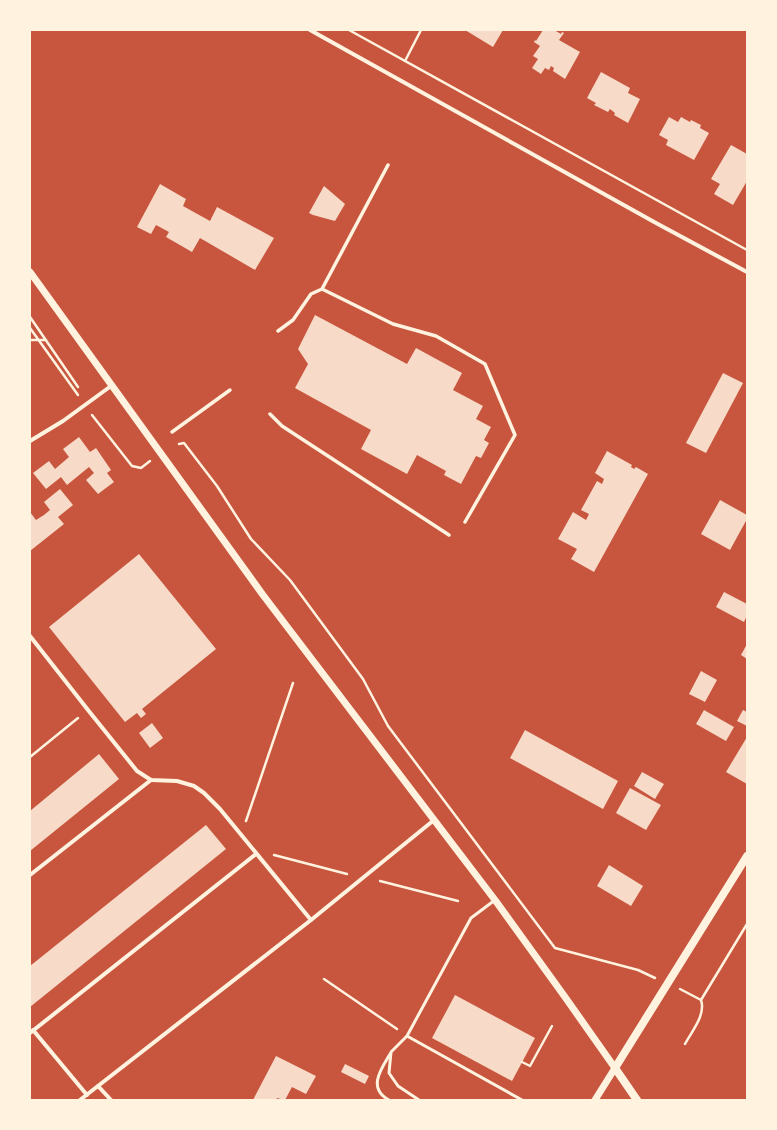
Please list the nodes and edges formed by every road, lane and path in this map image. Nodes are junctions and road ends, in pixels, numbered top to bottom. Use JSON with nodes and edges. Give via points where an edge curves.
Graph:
{"nodes":[{"id":1,"x":310,"y":30,"type":"edge"},
{"id":2,"x":349,"y":30,"type":"edge"},
{"id":3,"x":421,"y":30,"type":"edge"},
{"id":4,"x":404,"y":61,"type":"junction"},
{"id":5,"x":388,"y":165,"type":"dead end"},
{"id":6,"x":747,"y":250,"type":"edge"},
{"id":7,"x":30,"y":272,"type":"edge"},
{"id":8,"x":747,"y":272,"type":"edge"},
{"id":9,"x":322,"y":289,"type":"junction"},
{"id":10,"x":30,"y":317,"type":"edge"},
{"id":11,"x":30,"y":328,"type":"edge"},
{"id":12,"x":278,"y":331,"type":"dead end"},
{"id":13,"x":30,"y":340,"type":"edge"},
{"id":14,"x":38,"y":340,"type":"junction"},
{"id":15,"x":46,"y":340,"type":"junction"},
{"id":16,"x":112,"y":386,"type":"junction"},
{"id":17,"x":78,"y":387,"type":"dead end"},
{"id":18,"x":230,"y":390,"type":"dead end"},
{"id":19,"x":77,"y":393,"type":"dead end"},
{"id":20,"x":91,"y":414,"type":"dead end"},
{"id":21,"x":270,"y":414,"type":"dead end"},
{"id":22,"x":172,"y":432,"type":"dead end"},
{"id":23,"x":30,"y":441,"type":"edge"},
{"id":24,"x":174,"y":444,"type":"dead end"},
{"id":25,"x":141,"y":468,"type":"dead end"},
{"id":26,"x":465,"y":522,"type":"dead end"},
{"id":27,"x":449,"y":534,"type":"dead end"},
{"id":28,"x":30,"y":636,"type":"edge"},
{"id":29,"x":293,"y":683,"type":"dead end"},
{"id":30,"x":88,"y":710,"type":"junction"},
{"id":31,"x":30,"y":757,"type":"edge"},
{"id":32,"x":151,"y":780,"type":"junction"},
{"id":33,"x":434,"y":820,"type":"junction"},
{"id":34,"x":241,"y":836,"type":"junction"},
{"id":35,"x":256,"y":854,"type":"junction"},
{"id":36,"x":747,"y":856,"type":"edge"},
{"id":37,"x":347,"y":874,"type":"dead end"},
{"id":38,"x":30,"y":875,"type":"edge"},
{"id":39,"x":378,"y":880,"type":"dead end"},
{"id":40,"x":495,"y":900,"type":"junction"},
{"id":41,"x":458,"y":902,"type":"dead end"},
{"id":42,"x":311,"y":920,"type":"junction"},
{"id":43,"x":747,"y":924,"type":"edge"},
{"id":44,"x":638,"y":970,"type":"dead end"},
{"id":45,"x":324,"y":979,"type":"dead end"},
{"id":46,"x":690,"y":994,"type":"dead end"},
{"id":47,"x":701,"y":1000,"type":"junction"},
{"id":48,"x":552,"y":1026,"type":"dead end"},
{"id":49,"x":32,"y":1032,"type":"edge"},
{"id":50,"x":407,"y":1036,"type":"junction"},
{"id":51,"x":685,"y":1044,"type":"dead end"},
{"id":52,"x":391,"y":1052,"type":"junction"},
{"id":53,"x":522,"y":1062,"type":"dead end"},
{"id":54,"x":615,"y":1068,"type":"junction"},
{"id":55,"x":98,"y":1086,"type":"junction"},
{"id":56,"x":87,"y":1095,"type":"junction"},
{"id":57,"x":80,"y":1100,"type":"edge"},
{"id":58,"x":111,"y":1100,"type":"edge"},
{"id":59,"x":389,"y":1100,"type":"edge"},
{"id":60,"x":419,"y":1100,"type":"edge"},
{"id":61,"x":522,"y":1100,"type":"edge"},
{"id":62,"x":594,"y":1100,"type":"edge"},
{"id":63,"x":637,"y":1100,"type":"edge"}],
"edges":[{"from":1,"to":8,"type":"street"},
{"from":2,"to":4,"type":"path"},
{"from":3,"to":4,"type":"path"},
{"from":4,"to":6,"type":"path"},
{"from":5,"to":9,"type":"street"},
{"from":7,"to":16,"type":"street"},
{"from":9,"to":12,"type":"street","via":[[311,294],[293,320]]},
{"from":9,"to":26,"type":"street","via":[[393,324],[436,336],[485,364],[515,435]]},
{"from":10,"to":15,"type":"path"},
{"from":11,"to":14,"type":"path"},
{"from":13,"to":14,"type":"path"},
{"from":14,"to":15,"type":"path"},
{"from":14,"to":19,"type":"path"},
{"from":15,"to":17,"type":"path"},
{"from":16,"to":23,"type":"street"},
{"from":16,"to":33,"type":"street","via":[[299,644]]},
{"from":18,"to":22,"type":"street"},
{"from":20,"to":25,"type":"path","via":[[132,466]]},
{"from":21,"to":27,"type":"street","via":[[282,426]]},
{"from":24,"to":44,"type":"path","via":[[184,443],[217,486],[251,539],[290,580],[363,679],[388,726],[555,948]]},
{"from":28,"to":30,"type":"street"},
{"from":29,"to":34,"type":"path"},
{"from":30,"to":31,"type":"path"},
{"from":30,"to":32,"type":"street","via":[[137,771]]},
{"from":32,"to":34,"type":"street","via":[[177,781],[194,786],[220,809]]},
{"from":32,"to":38,"type":"street"},
{"from":33,"to":40,"type":"street"},
{"from":33,"to":42,"type":"street"},
{"from":34,"to":35,"type":"street"},
{"from":35,"to":37,"type":"path","via":[[269,853]]},
{"from":35,"to":42,"type":"street"},
{"from":35,"to":49,"type":"street"},
{"from":36,"to":54,"type":"main road"},
{"from":39,"to":41,"type":"path"},
{"from":40,"to":50,"type":"lane","via":[[471,918]]},
{"from":40,"to":54,"type":"street"},
{"from":42,"to":55,"type":"street"},
{"from":43,"to":47,"type":"path"},
{"from":45,"to":50,"type":"path"},
{"from":46,"to":47,"type":"path"},
{"from":47,"to":51,"type":"path","via":[[703,1006],[699,1019]]},
{"from":48,"to":53,"type":"path","via":[[530,1066]]},
{"from":49,"to":56,"type":"street"},
{"from":50,"to":52,"type":"lane"},
{"from":50,"to":61,"type":"lane"},
{"from":52,"to":59,"type":"lane","via":[[379,1073],[377,1086]]},
{"from":52,"to":60,"type":"lane","via":[[389,1073],[398,1086]]},
{"from":54,"to":62,"type":"street"},
{"from":54,"to":63,"type":"main road"},
{"from":55,"to":56,"type":"street"},
{"from":55,"to":58,"type":"street"},
{"from":56,"to":57,"type":"street"}]}
